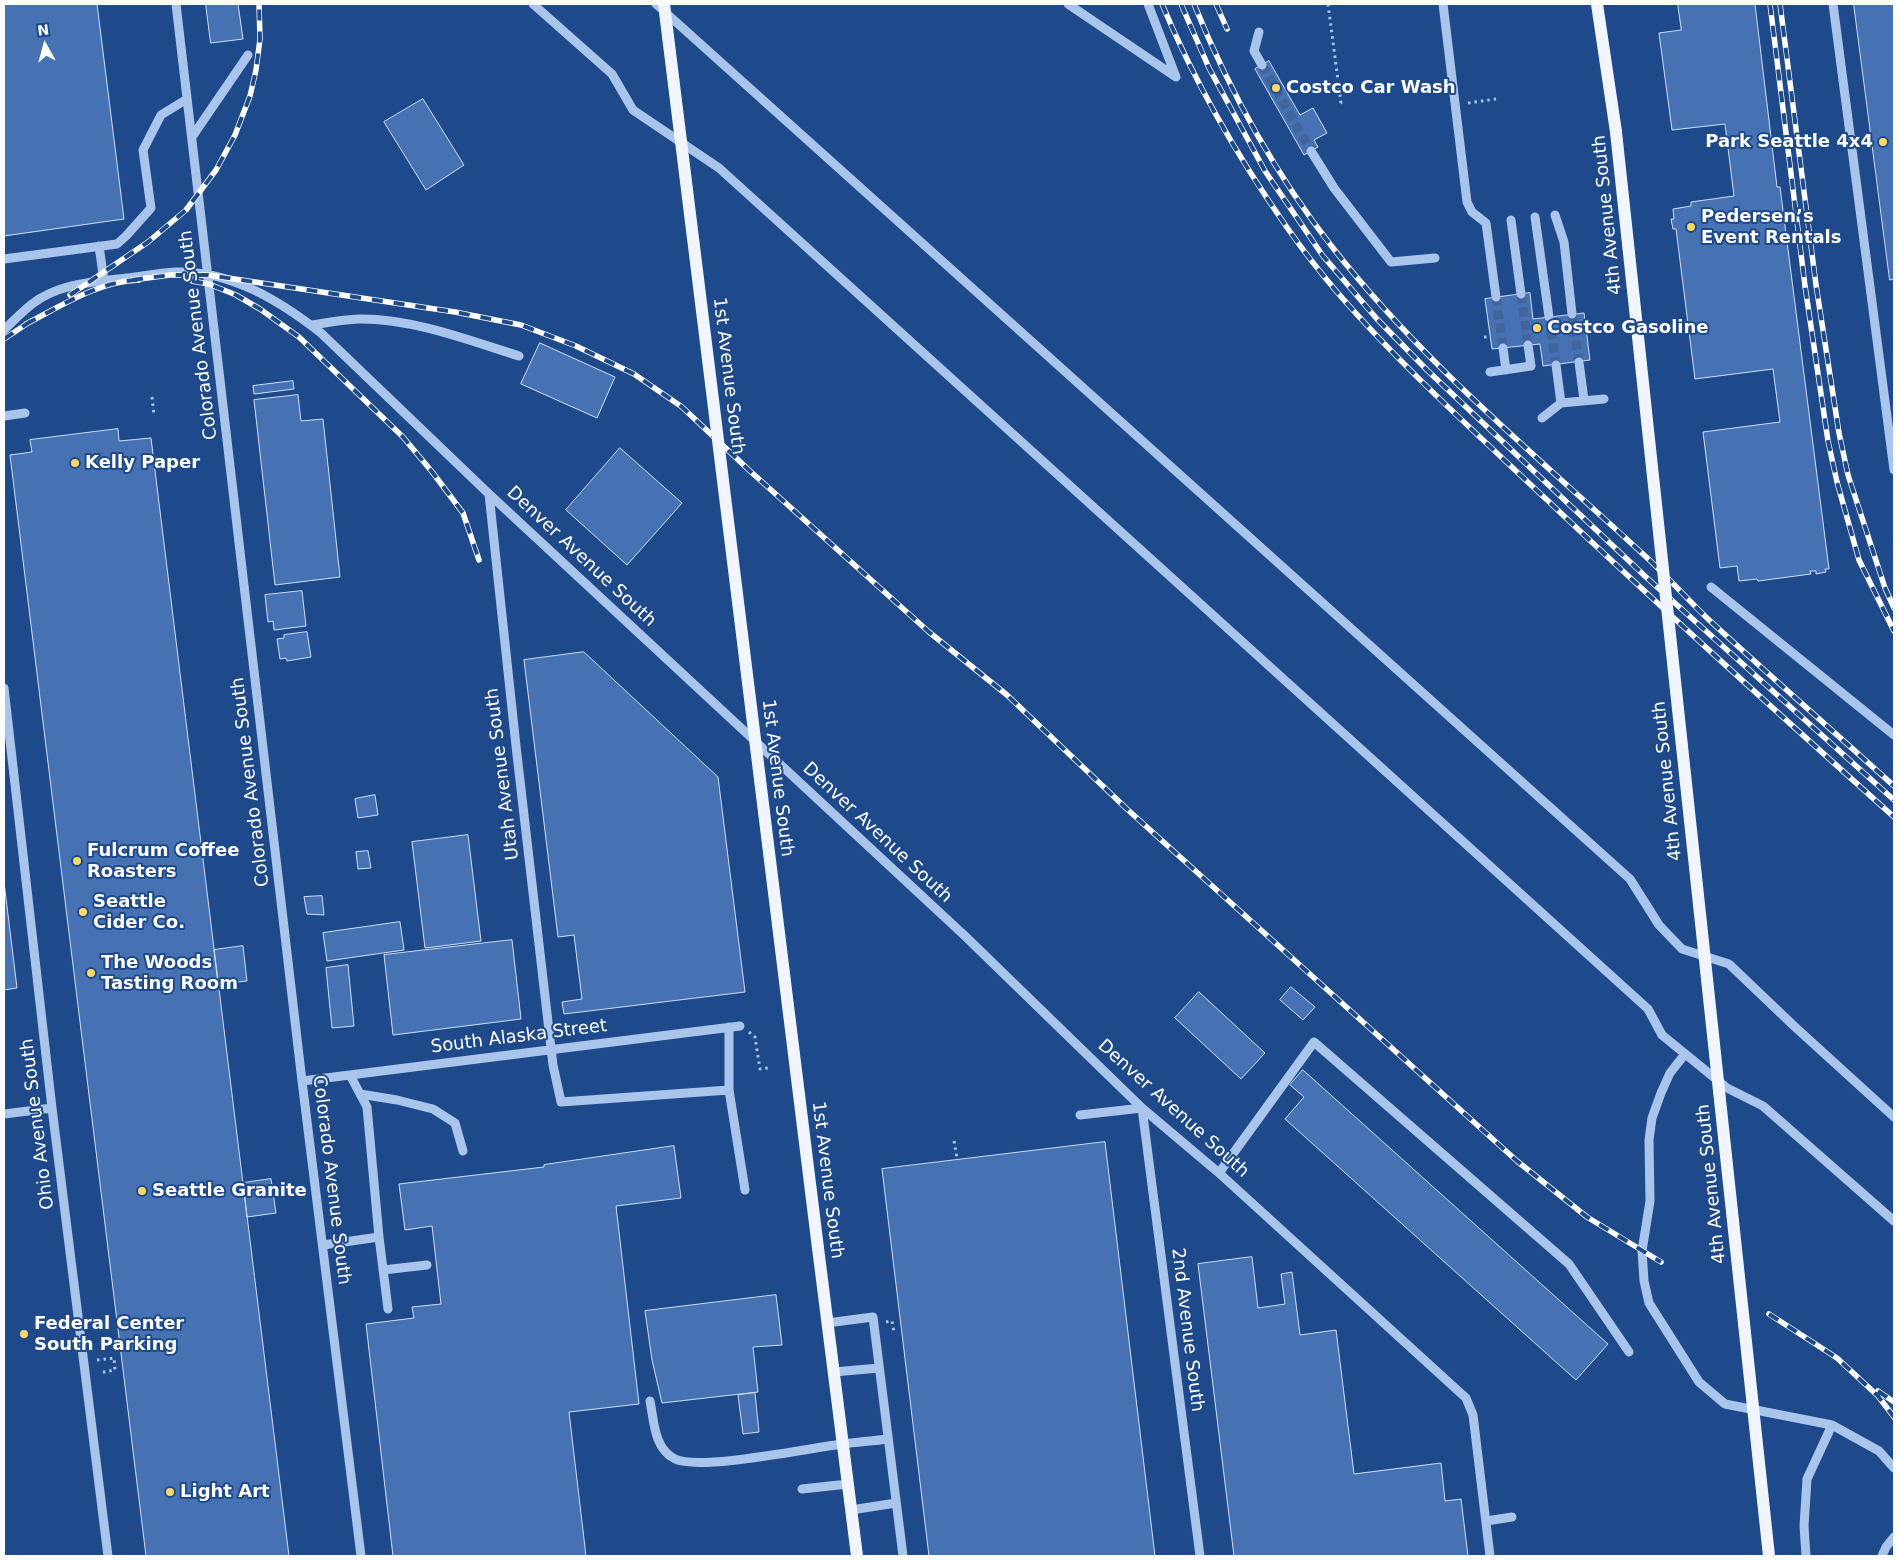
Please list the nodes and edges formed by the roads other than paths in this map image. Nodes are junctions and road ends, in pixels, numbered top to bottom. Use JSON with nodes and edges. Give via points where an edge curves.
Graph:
{"nodes":[{"id":1,"x":176,"y":4,"type":"edge"},
{"id":2,"x":533,"y":4,"type":"edge"},
{"id":3,"x":656,"y":4,"type":"edge"},
{"id":4,"x":664,"y":4,"type":"edge"},
{"id":5,"x":1068,"y":4,"type":"edge"},
{"id":6,"x":1148,"y":4,"type":"edge"},
{"id":7,"x":1442,"y":4,"type":"edge"},
{"id":8,"x":1597,"y":4,"type":"edge"},
{"id":9,"x":1833,"y":4,"type":"edge"},
{"id":10,"x":1259,"y":32,"type":"dead end"},
{"id":11,"x":248,"y":55,"type":"dead end"},
{"id":12,"x":1262,"y":65,"type":"tunnel mouth"},
{"id":13,"x":187,"y":99,"type":"junction"},
{"id":14,"x":192,"y":137,"type":"junction"},
{"id":15,"x":1311,"y":151,"type":"tunnel mouth"},
{"id":16,"x":1555,"y":214,"type":"dead end"},
{"id":17,"x":1535,"y":217,"type":"dead end"},
{"id":18,"x":1511,"y":220,"type":"dead end"},
{"id":19,"x":99,"y":246,"type":"junction"},
{"id":20,"x":1435,"y":258,"type":"dead end"},
{"id":21,"x":4,"y":259,"type":"edge"},
{"id":22,"x":208,"y":275,"type":"junction"},
{"id":23,"x":104,"y":281,"type":"junction"},
{"id":24,"x":1521,"y":294,"type":"tunnel mouth"},
{"id":25,"x":1496,"y":297,"type":"tunnel mouth"},
{"id":26,"x":1572,"y":314,"type":"tunnel mouth"},
{"id":27,"x":1549,"y":317,"type":"tunnel mouth"},
{"id":28,"x":310,"y":325,"type":"junction"},
{"id":29,"x":4,"y":330,"type":"edge"},
{"id":30,"x":1528,"y":345,"type":"tunnel mouth"},
{"id":31,"x":1503,"y":348,"type":"tunnel mouth"},
{"id":32,"x":519,"y":356,"type":"dead end"},
{"id":33,"x":1580,"y":362,"type":"tunnel mouth"},
{"id":34,"x":1556,"y":364,"type":"tunnel mouth"},
{"id":35,"x":1506,"y":370,"type":"junction"},
{"id":36,"x":1490,"y":372,"type":"dead end"},
{"id":37,"x":1604,"y":399,"type":"dead end"},
{"id":38,"x":1584,"y":400,"type":"junction"},
{"id":39,"x":1561,"y":403,"type":"junction"},
{"id":40,"x":25,"y":413,"type":"dead end"},
{"id":41,"x":4,"y":416,"type":"edge"},
{"id":42,"x":1542,"y":418,"type":"dead end"},
{"id":43,"x":1894,"y":470,"type":"edge"},
{"id":44,"x":489,"y":494,"type":"junction"},
{"id":45,"x":1711,"y":587,"type":"dead end"},
{"id":46,"x":4,"y":688,"type":"edge"},
{"id":47,"x":1894,"y":735,"type":"edge"},
{"id":48,"x":740,"y":1026,"type":"road end"},
{"id":49,"x":729,"y":1027,"type":"junction"},
{"id":50,"x":552,"y":1049,"type":"junction"},
{"id":51,"x":1685,"y":1054,"type":"junction"},
{"id":52,"x":350,"y":1075,"type":"junction"},
{"id":53,"x":302,"y":1082,"type":"junction"},
{"id":54,"x":729,"y":1090,"type":"junction"},
{"id":55,"x":360,"y":1094,"type":"junction"},
{"id":56,"x":52,"y":1108,"type":"junction"},
{"id":57,"x":1142,"y":1108,"type":"junction"},
{"id":58,"x":4,"y":1114,"type":"edge"},
{"id":59,"x":1080,"y":1115,"type":"dead end"},
{"id":60,"x":1894,"y":1117,"type":"edge"},
{"id":61,"x":463,"y":1151,"type":"dead end"},
{"id":62,"x":1219,"y":1173,"type":"junction"},
{"id":63,"x":745,"y":1190,"type":"dead end"},
{"id":64,"x":1894,"y":1221,"type":"edge"},
{"id":65,"x":378,"y":1237,"type":"junction"},
{"id":66,"x":323,"y":1245,"type":"junction"},
{"id":67,"x":427,"y":1265,"type":"dead end"},
{"id":68,"x":383,"y":1270,"type":"junction"},
{"id":69,"x":388,"y":1309,"type":"dead end"},
{"id":70,"x":828,"y":1323,"type":"junction"},
{"id":71,"x":1629,"y":1352,"type":"dead end"},
{"id":72,"x":880,"y":1368,"type":"junction"},
{"id":73,"x":834,"y":1372,"type":"junction"},
{"id":74,"x":650,"y":1402,"type":"dead end"},
{"id":75,"x":1832,"y":1425,"type":"junction"},
{"id":76,"x":888,"y":1439,"type":"junction"},
{"id":77,"x":843,"y":1444,"type":"junction"},
{"id":78,"x":1890,"y":1457,"type":"edge"},
{"id":79,"x":1894,"y":1468,"type":"edge"},
{"id":80,"x":848,"y":1484,"type":"junction"},
{"id":81,"x":802,"y":1489,"type":"dead end"},
{"id":82,"x":896,"y":1503,"type":"junction"},
{"id":83,"x":851,"y":1510,"type":"junction"},
{"id":84,"x":1512,"y":1517,"type":"dead end"},
{"id":85,"x":1486,"y":1521,"type":"junction"},
{"id":86,"x":1894,"y":1537,"type":"edge"},
{"id":87,"x":108,"y":1556,"type":"edge"},
{"id":88,"x":361,"y":1556,"type":"edge"},
{"id":89,"x":857,"y":1556,"type":"edge"},
{"id":90,"x":903,"y":1556,"type":"edge"},
{"id":91,"x":1200,"y":1556,"type":"edge"},
{"id":92,"x":1490,"y":1556,"type":"edge"},
{"id":93,"x":1769,"y":1556,"type":"edge"},
{"id":94,"x":1806,"y":1556,"type":"edge"},
{"id":95,"x":1882,"y":1556,"type":"edge"}],
"edges":[{"from":1,"to":13,"type":"street","name":"Colorado Avenue South"},
{"from":2,"to":51,"type":"street","via":[[612,74],[633,110],[719,168],[1648,1009],[1662,1035]]},
{"from":3,"to":60,"type":"street","via":[[1630,879],[1659,925],[1682,949],[1729,964]]},
{"from":4,"to":70,"type":"main road","name":"1st Avenue South","bridge":true},
{"from":5,"to":6,"type":"street","via":[[1176,77]]},
{"from":7,"to":25,"type":"street","via":[[1467,202],[1472,212],[1486,223]]},
{"from":8,"to":93,"type":"main road","name":"4th Avenue South","bridge":true,"via":[[1616,132]]},
{"from":9,"to":43,"type":"street"},
{"from":10,"to":12,"type":"street","via":[[1254,51]]},
{"from":11,"to":14,"type":"street"},
{"from":13,"to":14,"type":"street","name":"Colorado Avenue South"},
{"from":13,"to":19,"type":"street","via":[[162,115],[143,150],[151,208],[117,244]]},
{"from":14,"to":22,"type":"street","name":"Colorado Avenue South"},
{"from":15,"to":20,"type":"street","via":[[1334,188],[1391,262]]},
{"from":16,"to":26,"type":"street","via":[[1564,242]]},
{"from":17,"to":27,"type":"street"},
{"from":18,"to":24,"type":"street"},
{"from":19,"to":21,"type":"street"},
{"from":19,"to":23,"type":"street"},
{"from":22,"to":23,"type":"street","name":"Denver Avenue South","via":[[177,272]]},
{"from":22,"to":28,"type":"street","name":"Denver Avenue South","via":[[266,295]]},
{"from":22,"to":53,"type":"street","name":"Colorado Avenue South"},
{"from":23,"to":29,"type":"street","name":"Denver Avenue South","via":[[70,286],[51,293],[33,303]]},
{"from":28,"to":32,"type":"street","via":[[360,319],[398,323],[450,334]]},
{"from":28,"to":44,"type":"street","name":"Denver Avenue South"},
{"from":30,"to":35,"type":"street","via":[[1531,366]]},
{"from":31,"to":35,"type":"street"},
{"from":33,"to":38,"type":"street"},
{"from":34,"to":39,"type":"street"},
{"from":35,"to":36,"type":"street"},
{"from":37,"to":38,"type":"street"},
{"from":38,"to":39,"type":"street"},
{"from":39,"to":42,"type":"street"},
{"from":40,"to":41,"type":"street"},
{"from":44,"to":50,"type":"street","name":"Utah Avenue South"},
{"from":44,"to":57,"type":"street","name":"Denver Avenue South","via":[[965,936]]},
{"from":45,"to":47,"type":"street"},
{"from":46,"to":56,"type":"street","name":"Ohio Avenue South"},
{"from":48,"to":49,"type":"street","name":"South Alaska Street"},
{"from":49,"to":50,"type":"street","name":"South Alaska Street"},
{"from":49,"to":54,"type":"street"},
{"from":50,"to":52,"type":"street","name":"South Alaska Street"},
{"from":50,"to":54,"type":"street","name":"Utah Avenue South","via":[[561,1102]]},
{"from":51,"to":64,"type":"street","via":[[1727,1088],[1763,1106]]},
{"from":51,"to":75,"type":"street","via":[[1660,1093],[1651,1125],[1650,1201],[1642,1251],[1649,1303],[1699,1382],[1725,1404]]},
{"from":52,"to":53,"type":"street","name":"South Alaska Street"},
{"from":52,"to":55,"type":"street"},
{"from":53,"to":66,"type":"street","name":"Colorado Avenue South"},
{"from":54,"to":63,"type":"street"},
{"from":55,"to":61,"type":"street","via":[[433,1109],[455,1123]]},
{"from":55,"to":65,"type":"street","via":[[367,1107]]},
{"from":56,"to":58,"type":"street"},
{"from":56,"to":87,"type":"street","name":"Ohio Avenue South"},
{"from":57,"to":59,"type":"street"},
{"from":57,"to":62,"type":"street","name":"Denver Avenue South"},
{"from":57,"to":91,"type":"street","name":"2nd Avenue South"},
{"from":62,"to":71,"type":"street","via":[[1314,1042],[1569,1264]]},
{"from":62,"to":85,"type":"street","name":"Denver Avenue South","via":[[1466,1398],[1472,1415]]},
{"from":65,"to":66,"type":"street"},
{"from":65,"to":68,"type":"street"},
{"from":66,"to":88,"type":"street","name":"Colorado Avenue South"},
{"from":67,"to":68,"type":"street"},
{"from":68,"to":69,"type":"street"},
{"from":70,"to":72,"type":"street","via":[[873,1317]]},
{"from":70,"to":73,"type":"main road","name":"1st Avenue South"},
{"from":72,"to":73,"type":"street"},
{"from":72,"to":76,"type":"street"},
{"from":73,"to":77,"type":"main road","name":"1st Avenue South"},
{"from":74,"to":77,"type":"street","via":[[662,1449],[675,1459],[693,1463]]},
{"from":75,"to":78,"type":"street"},
{"from":75,"to":94,"type":"street","via":[[1807,1479]]},
{"from":76,"to":77,"type":"street"},
{"from":76,"to":82,"type":"street"},
{"from":77,"to":80,"type":"main road","name":"1st Avenue South"},
{"from":78,"to":79,"type":"street"},
{"from":80,"to":81,"type":"street"},
{"from":80,"to":83,"type":"main road","name":"1st Avenue South"},
{"from":82,"to":83,"type":"street"},
{"from":82,"to":90,"type":"street"},
{"from":83,"to":89,"type":"main road","name":"1st Avenue South"},
{"from":84,"to":85,"type":"street"},
{"from":85,"to":92,"type":"street"},
{"from":86,"to":95,"type":"street"}]}
